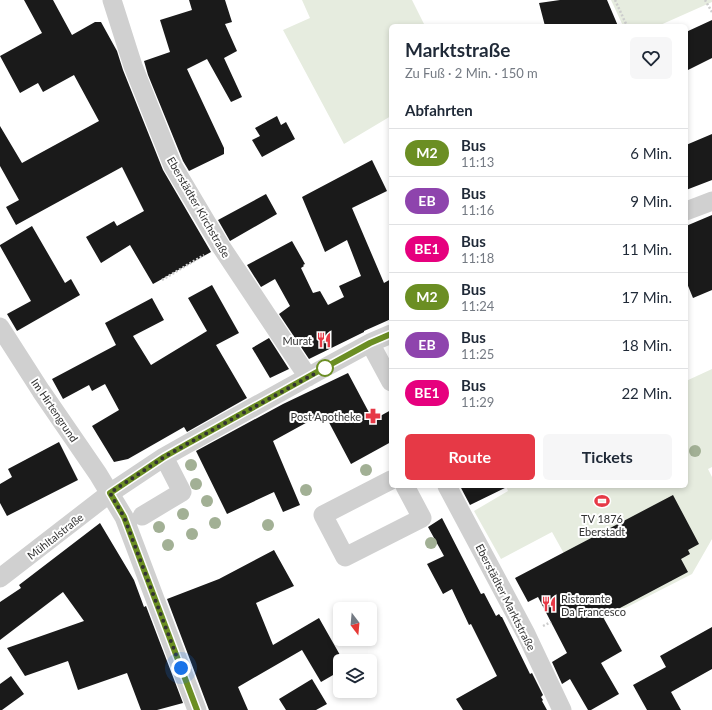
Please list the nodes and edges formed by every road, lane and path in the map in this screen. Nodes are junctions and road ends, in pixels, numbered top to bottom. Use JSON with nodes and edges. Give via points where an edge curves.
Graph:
{"nodes":[{"id":1,"x":112,"y":0,"type":"edge"},
{"id":2,"x":615,"y":0,"type":"edge"},
{"id":3,"x":705,"y":0,"type":"edge"},
{"id":4,"x":712,"y":12,"type":"edge"},
{"id":5,"x":626,"y":24,"type":"edge"},
{"id":6,"x":712,"y":201,"type":"edge"},
{"id":7,"x":688,"y":210,"type":"edge"},
{"id":8,"x":220,"y":245,"type":"junction"},
{"id":9,"x":162,"y":280,"type":"dead end"},
{"id":10,"x":0,"y":327,"type":"edge"},
{"id":11,"x":389,"y":335,"type":"edge"},
{"id":12,"x":370,"y":343,"type":"junction"},
{"id":13,"x":308,"y":377,"type":"junction"},
{"id":14,"x":389,"y":378,"type":"edge"},
{"id":15,"x":164,"y":457,"type":"junction"},
{"id":16,"x":395,"y":488,"type":"edge"},
{"id":17,"x":405,"y":488,"type":"edge"},
{"id":18,"x":448,"y":488,"type":"edge"},
{"id":19,"x":110,"y":493,"type":"junction"},
{"id":20,"x":142,"y":516,"type":"dead end"},
{"id":21,"x":0,"y":578,"type":"edge"},
{"id":22,"x":197,"y":710,"type":"edge"},
{"id":23,"x":562,"y":710,"type":"edge"}],
"edges":[{"from":1,"to":8,"type":"street","name":"Eberstädter Kirchstraße","via":[[133,66],[172,166]]},
{"from":2,"to":5,"type":"path"},
{"from":3,"to":4,"type":"path"},
{"from":6,"to":7,"type":"street"},
{"from":8,"to":9,"type":"path"},
{"from":8,"to":13,"type":"street","name":"Eberstädter Kirchstraße"},
{"from":10,"to":19,"type":"street","name":"Im Hirtengrund"},
{"from":11,"to":12,"type":"street","name":"Mühltalstraße"},
{"from":12,"to":13,"type":"street","name":"Mühltalstraße"},
{"from":12,"to":14,"type":"street"},
{"from":13,"to":15,"type":"street","name":"Mühltalstraße"},
{"from":15,"to":19,"type":"street","name":"Mühltalstraße"},
{"from":15,"to":20,"type":"street","via":[[182,492]]},
{"from":16,"to":17,"type":"street","via":[[323,515],[345,557],[422,518]]},
{"from":18,"to":23,"type":"street","name":"Eberstädter Marktstraße","via":[[522,627]]},
{"from":19,"to":21,"type":"street","name":"Mühltalstraße"},
{"from":19,"to":22,"type":"street","name":"Im Hirtengrund","via":[[124,517]]}]}
